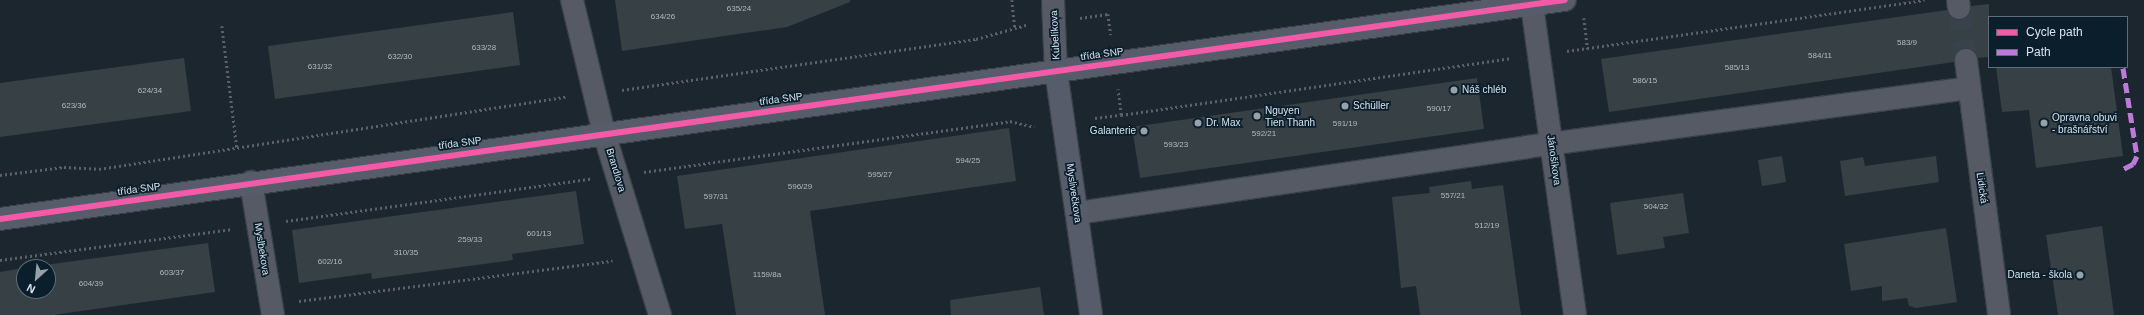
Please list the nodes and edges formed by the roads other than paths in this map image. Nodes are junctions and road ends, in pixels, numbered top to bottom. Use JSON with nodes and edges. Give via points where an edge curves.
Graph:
{"nodes":[{"id":1,"x":572,"y":0,"type":"edge"},
{"id":2,"x":1053,"y":0,"type":"edge"},
{"id":3,"x":1565,"y":0,"type":"edge"},
{"id":4,"x":1532,"y":4,"type":"junction"},
{"id":5,"x":1966,"y":60,"type":"tunnel mouth"},
{"id":6,"x":1056,"y":71,"type":"junction"},
{"id":7,"x":1969,"y":88,"type":"junction"},
{"id":8,"x":604,"y":134,"type":"junction"},
{"id":9,"x":1552,"y":143,"type":"junction"},
{"id":10,"x":251,"y":182,"type":"junction"},
{"id":11,"x":1076,"y":212,"type":"junction"},
{"id":12,"x":0,"y":219,"type":"edge"},
{"id":13,"x":273,"y":315,"type":"edge"},
{"id":14,"x":660,"y":315,"type":"edge"},
{"id":15,"x":1091,"y":315,"type":"edge"},
{"id":16,"x":1576,"y":315,"type":"edge"},
{"id":17,"x":1999,"y":315,"type":"edge"}],
"edges":[{"from":1,"to":8,"type":"street","name":"Brandlova"},
{"from":2,"to":6,"type":"street","name":"Kubelíkova"},
{"from":3,"to":4,"type":"street","name":"třída SNP"},
{"from":4,"to":6,"type":"street","name":"třída SNP"},
{"from":4,"to":9,"type":"street","name":"Jánošíkova"},
{"from":5,"to":7,"type":"street","name":"Lidická"},
{"from":6,"to":8,"type":"street","name":"třída SNP"},
{"from":6,"to":11,"type":"street","name":"Myslivečkova"},
{"from":7,"to":9,"type":"street"},
{"from":7,"to":17,"type":"street","name":"Lidická"},
{"from":8,"to":10,"type":"street","name":"třída SNP"},
{"from":8,"to":14,"type":"street","name":"Brandlova"},
{"from":9,"to":11,"type":"street"},
{"from":9,"to":16,"type":"street","name":"Jánošíkova"},
{"from":10,"to":12,"type":"street","name":"třída SNP"},
{"from":10,"to":13,"type":"street","name":"Myslbekova"},
{"from":11,"to":15,"type":"street","name":"Myslivečkova"}]}
